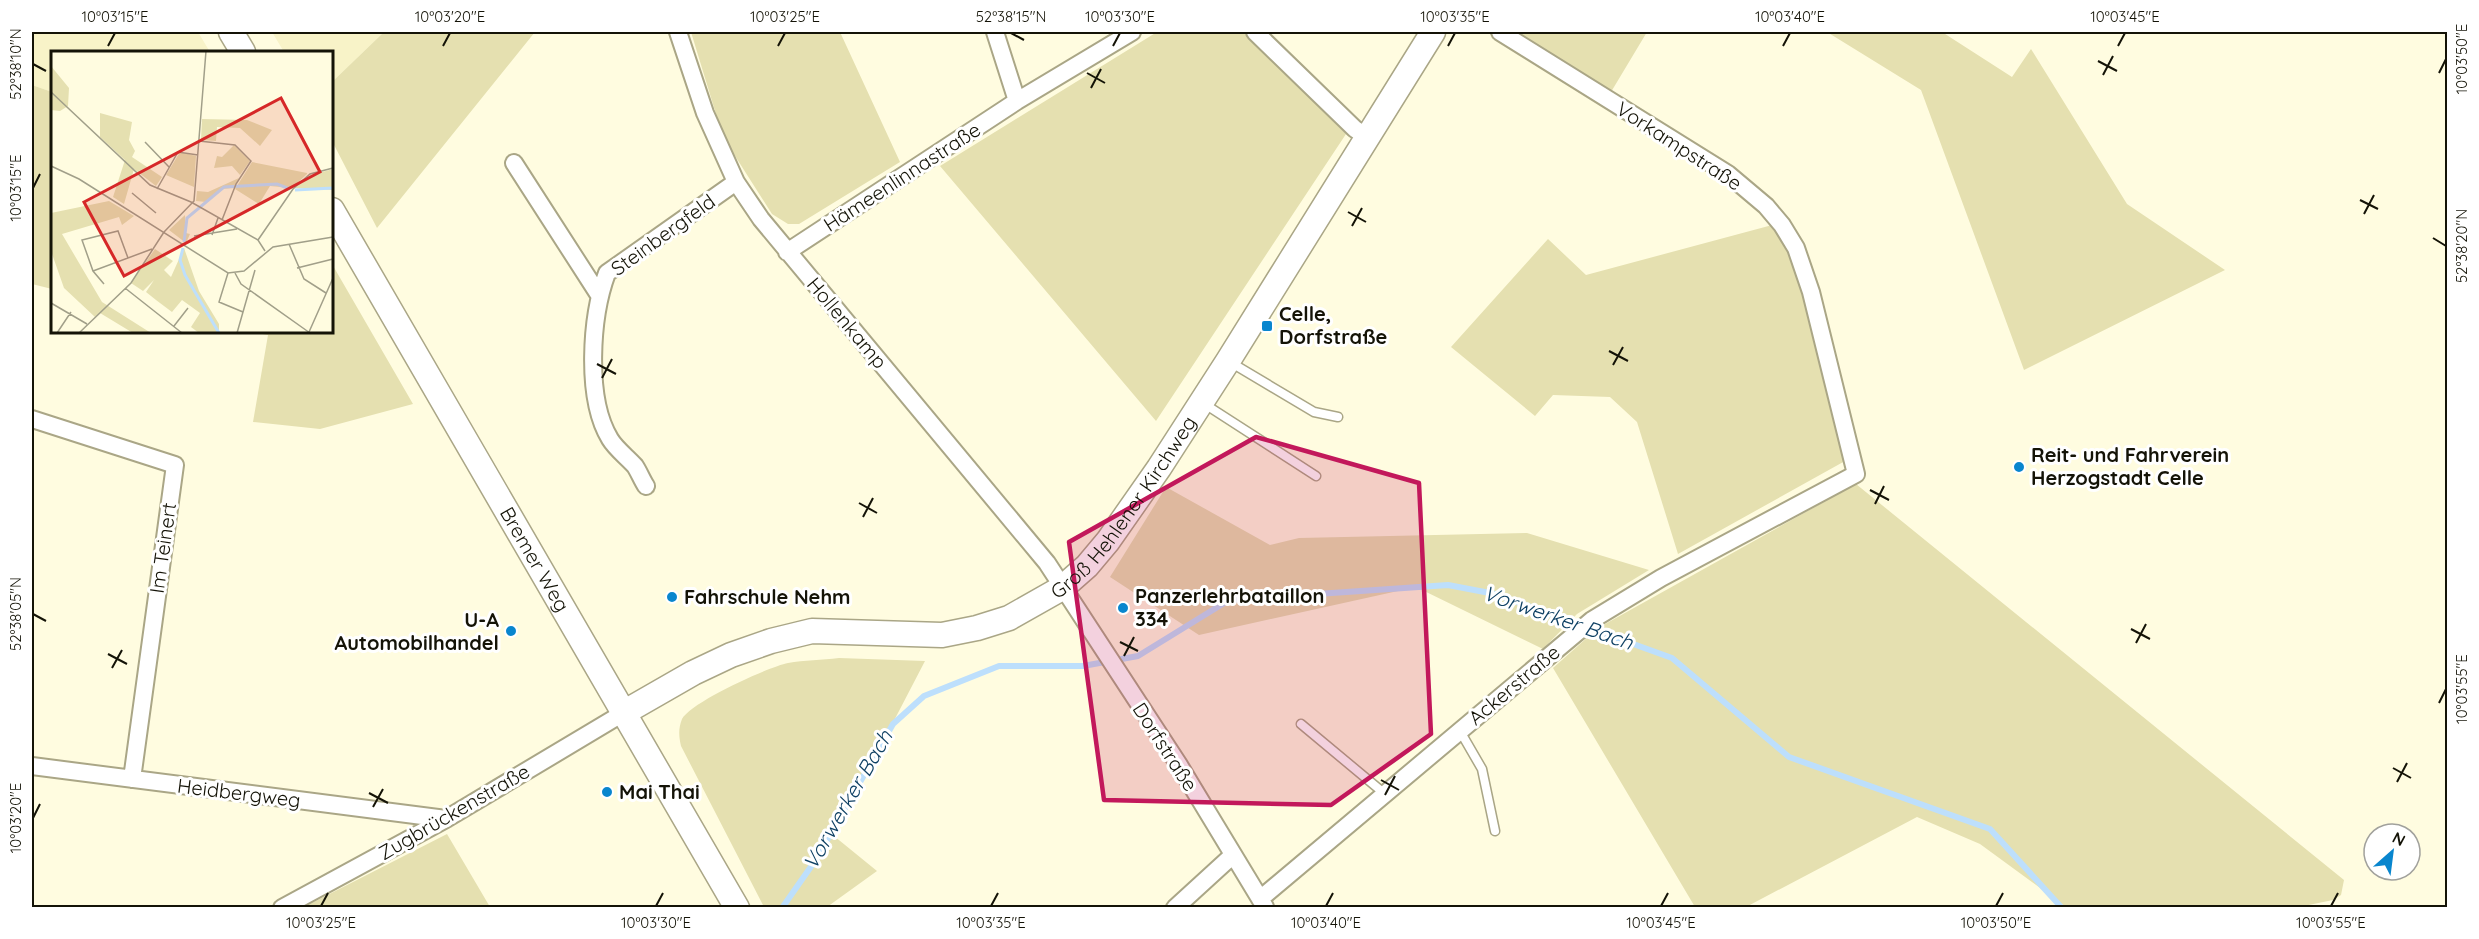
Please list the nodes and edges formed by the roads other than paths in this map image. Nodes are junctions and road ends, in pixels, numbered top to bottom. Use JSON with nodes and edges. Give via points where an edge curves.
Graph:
{"nodes":[{"id":1,"x":231,"y":32,"type":"edge"},
{"id":2,"x":678,"y":32,"type":"edge"},
{"id":3,"x":995,"y":32,"type":"edge"},
{"id":4,"x":1132,"y":32,"type":"edge"},
{"id":5,"x":1255,"y":32,"type":"edge"},
{"id":6,"x":1433,"y":32,"type":"edge"},
{"id":7,"x":1500,"y":32,"type":"edge"},
{"id":8,"x":242,"y":51,"type":"edge"},
{"id":9,"x":1017,"y":101,"type":"junction"},
{"id":10,"x":1367,"y":137,"type":"junction"},
{"id":11,"x":514,"y":163,"type":"dead end"},
{"id":12,"x":736,"y":182,"type":"junction"},
{"id":13,"x":333,"y":212,"type":"edge"},
{"id":14,"x":787,"y":252,"type":"junction"},
{"id":15,"x":599,"y":295,"type":"junction"},
{"id":16,"x":1228,"y":361,"type":"junction"},
{"id":17,"x":1202,"y":402,"type":"junction"},
{"id":18,"x":1338,"y":417,"type":"dead end"},
{"id":19,"x":32,"y":419,"type":"edge"},
{"id":20,"x":1856,"y":474,"type":"joint"},
{"id":21,"x":1316,"y":476,"type":"dead end"},
{"id":22,"x":646,"y":486,"type":"dead end"},
{"id":23,"x":1062,"y":588,"type":"junction"},
{"id":24,"x":625,"y":712,"type":"junction"},
{"id":25,"x":1301,"y":724,"type":"dead end"},
{"id":26,"x":1460,"y":731,"type":"junction"},
{"id":27,"x":32,"y":766,"type":"edge"},
{"id":28,"x":132,"y":779,"type":"junction"},
{"id":29,"x":1385,"y":794,"type":"junction"},
{"id":30,"x":446,"y":819,"type":"junction"},
{"id":31,"x":1496,"y":831,"type":"dead end"},
{"id":32,"x":1233,"y":855,"type":"junction"},
{"id":33,"x":1263,"y":903,"type":"edge"},
{"id":34,"x":282,"y":908,"type":"edge"},
{"id":35,"x":737,"y":908,"type":"edge"},
{"id":36,"x":1175,"y":908,"type":"edge"}],
"edges":[{"from":1,"to":8,"type":"main road"},
{"from":2,"to":12,"type":"street","name":"Hollenkamp","via":[[705,113]]},
{"from":3,"to":9,"type":"street"},
{"from":4,"to":9,"type":"street","name":"Hämeenlinnastraße"},
{"from":5,"to":10,"type":"street"},
{"from":6,"to":10,"type":"main road","name":"Groß Hehlener Kirchweg"},
{"from":7,"to":20,"type":"street","name":"Vorkampstraße","via":[[1728,174],[1782,225],[1796,248],[1811,292]]},
{"from":9,"to":14,"type":"street","name":"Hämeenlinnastraße"},
{"from":10,"to":16,"type":"main road","name":"Groß Hehlener Kirchweg"},
{"from":11,"to":15,"type":"street","name":"Steinbergfeld"},
{"from":12,"to":14,"type":"street","name":"Hollenkamp"},
{"from":12,"to":15,"type":"street","name":"Steinbergfeld","via":[[607,273]]},
{"from":13,"to":24,"type":"main road","name":"Bremer Weg"},
{"from":14,"to":23,"type":"street","name":"Hollenkamp","via":[[1039,554]]},
{"from":15,"to":22,"type":"street","name":"Steinbergfeld","via":[[593,380],[596,404],[610,440],[635,466]]},
{"from":16,"to":17,"type":"main road","name":"Groß Hehlener Kirchweg"},
{"from":16,"to":18,"type":"lane","via":[[1314,412]]},
{"from":17,"to":21,"type":"lane"},
{"from":17,"to":23,"type":"main road","name":"Groß Hehlener Kirchweg","via":[[1108,541]]},
{"from":19,"to":28,"type":"street","name":"Im Teinert","via":[[175,465]]},
{"from":20,"to":26,"type":"street","name":"Ackerstraße","via":[[1661,578],[1592,620]]},
{"from":23,"to":24,"type":"main road","name":"Groß Hehlener Kirchweg","via":[[1009,618],[942,635],[812,631],[771,641],[693,673]]},
{"from":23,"to":32,"type":"street","name":"Dorfstraße","via":[[1179,765]]},
{"from":24,"to":30,"type":"street","name":"Zugbrückenstraße"},
{"from":24,"to":35,"type":"main road","name":"Bremer Weg"},
{"from":25,"to":29,"type":"lane"},
{"from":26,"to":29,"type":"street","name":"Ackerstraße"},
{"from":26,"to":31,"type":"lane","via":[[1482,769]]},
{"from":27,"to":28,"type":"street","name":"Heidbergweg"},
{"from":28,"to":30,"type":"street","name":"Heidbergweg"},
{"from":29,"to":33,"type":"street","name":"Ackerstraße"},
{"from":30,"to":34,"type":"street","name":"Zugbrückenstraße"},
{"from":32,"to":33,"type":"street","name":"Dorfstraße"},
{"from":32,"to":36,"type":"street"}]}
